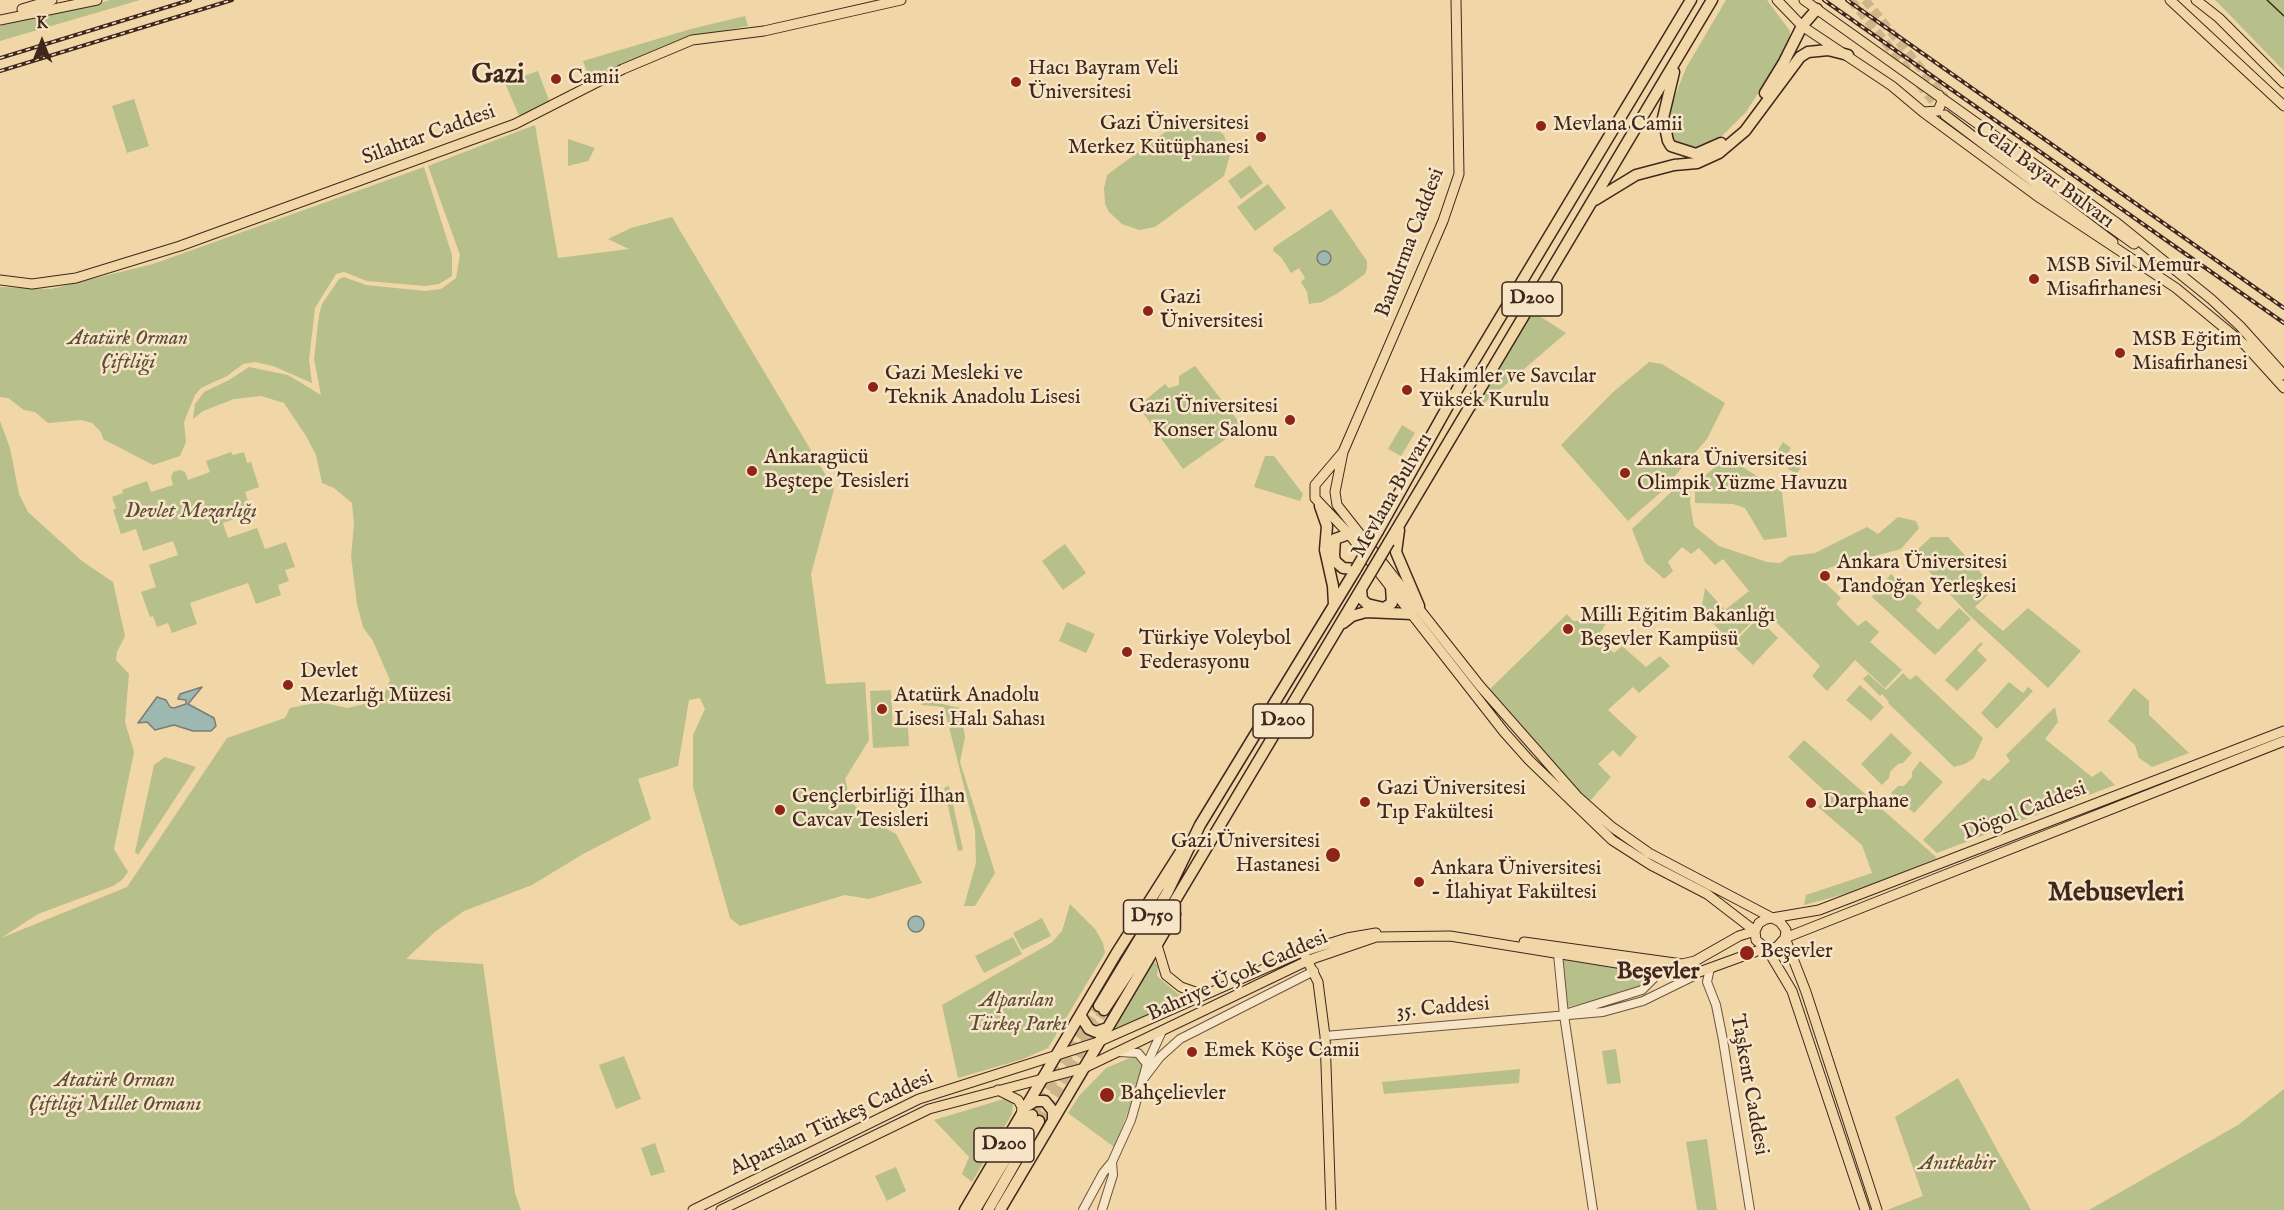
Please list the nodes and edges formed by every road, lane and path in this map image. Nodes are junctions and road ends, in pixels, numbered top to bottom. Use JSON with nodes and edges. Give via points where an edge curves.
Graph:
{"nodes":[{"id":1,"x":51,"y":0,"type":"edge"},
{"id":2,"x":97,"y":0,"type":"edge"},
{"id":3,"x":901,"y":0,"type":"edge"},
{"id":4,"x":1456,"y":0,"type":"edge"},
{"id":5,"x":1691,"y":0,"type":"edge"},
{"id":6,"x":1712,"y":0,"type":"edge"},
{"id":7,"x":1777,"y":0,"type":"edge"},
{"id":8,"x":1804,"y":0,"type":"edge"},
{"id":9,"x":2170,"y":0,"type":"edge"},
{"id":10,"x":2196,"y":0,"type":"edge"},
{"id":11,"x":2203,"y":0,"type":"edge"},
{"id":12,"x":1817,"y":9,"type":"junction"},
{"id":13,"x":2212,"y":14,"type":"junction"},
{"id":14,"x":0,"y":19,"type":"edge"},
{"id":15,"x":1802,"y":26,"type":"junction"},
{"id":16,"x":2225,"y":26,"type":"junction"},
{"id":17,"x":2198,"y":27,"type":"junction"},
{"id":18,"x":2213,"y":39,"type":"junction"},
{"id":19,"x":1848,"y":55,"type":"junction"},
{"id":20,"x":1677,"y":57,"type":"junction"},
{"id":21,"x":2284,"y":83,"type":"edge"},
{"id":22,"x":1939,"y":94,"type":"junction"},
{"id":23,"x":2284,"y":106,"type":"edge"},
{"id":24,"x":1923,"y":112,"type":"junction"},
{"id":25,"x":1945,"y":115,"type":"tunnel mouth"},
{"id":26,"x":1982,"y":133,"type":"dead end"},
{"id":27,"x":1590,"y":203,"type":"junction"},
{"id":28,"x":2164,"y":263,"type":"junction"},
{"id":29,"x":2144,"y":266,"type":"junction"},
{"id":30,"x":0,"y":280,"type":"edge"},
{"id":31,"x":2284,"y":375,"type":"edge"},
{"id":32,"x":2284,"y":388,"type":"edge"},
{"id":33,"x":1344,"y":452,"type":"junction"},
{"id":34,"x":1315,"y":485,"type":"junction"},
{"id":35,"x":1335,"y":492,"type":"junction"},
{"id":36,"x":1320,"y":506,"type":"junction"},
{"id":37,"x":1401,"y":518,"type":"junction"},
{"id":38,"x":1349,"y":534,"type":"junction"},
{"id":39,"x":1356,"y":569,"type":"junction"},
{"id":40,"x":1391,"y":586,"type":"junction"},
{"id":41,"x":1361,"y":590,"type":"junction"},
{"id":42,"x":1334,"y":605,"type":"junction"},
{"id":43,"x":1416,"y":610,"type":"junction"},
{"id":44,"x":1339,"y":627,"type":"junction"},
{"id":45,"x":2284,"y":731,"type":"edge"},
{"id":46,"x":2284,"y":741,"type":"edge"},
{"id":47,"x":1200,"y":825,"type":"junction"},
{"id":48,"x":1197,"y":861,"type":"junction"},
{"id":49,"x":1775,"y":919,"type":"junction"},
{"id":50,"x":1755,"y":931,"type":"junction"},
{"id":51,"x":1785,"y":938,"type":"junction"},
{"id":52,"x":1157,"y":945,"type":"junction"},
{"id":53,"x":1767,"y":948,"type":"junction"},
{"id":54,"x":1558,"y":954,"type":"junction"},
{"id":55,"x":1305,"y":956,"type":"junction"},
{"id":56,"x":1661,"y":967,"type":"junction"},
{"id":57,"x":1710,"y":968,"type":"junction"},
{"id":58,"x":1314,"y":971,"type":"junction"},
{"id":59,"x":1697,"y":974,"type":"junction"},
{"id":60,"x":1204,"y":995,"type":"junction"},
{"id":61,"x":1102,"y":1008,"type":"joint"},
{"id":62,"x":1080,"y":1015,"type":"junction"},
{"id":63,"x":1564,"y":1015,"type":"junction"},
{"id":64,"x":1158,"y":1016,"type":"junction"},
{"id":65,"x":1107,"y":1028,"type":"junction"},
{"id":66,"x":1162,"y":1031,"type":"junction"},
{"id":67,"x":1325,"y":1036,"type":"junction"},
{"id":68,"x":1098,"y":1042,"type":"junction"},
{"id":69,"x":1117,"y":1052,"type":"junction"},
{"id":70,"x":1057,"y":1054,"type":"junction"},
{"id":71,"x":1148,"y":1064,"type":"junction"},
{"id":72,"x":1084,"y":1068,"type":"junction"},
{"id":73,"x":1144,"y":1078,"type":"junction"},
{"id":74,"x":1042,"y":1080,"type":"junction"},
{"id":75,"x":998,"y":1090,"type":"junction"},
{"id":76,"x":1030,"y":1114,"type":"junction"},
{"id":77,"x":1053,"y":1120,"type":"junction"},
{"id":78,"x":1112,"y":1162,"type":"junction"},
{"id":79,"x":693,"y":1210,"type":"edge"},
{"id":80,"x":721,"y":1210,"type":"edge"},
{"id":81,"x":965,"y":1210,"type":"edge"},
{"id":82,"x":975,"y":1210,"type":"edge"},
{"id":83,"x":988,"y":1210,"type":"edge"},
{"id":84,"x":1000,"y":1210,"type":"edge"},
{"id":85,"x":1083,"y":1210,"type":"edge"},
{"id":86,"x":1102,"y":1210,"type":"edge"},
{"id":87,"x":1331,"y":1210,"type":"edge"},
{"id":88,"x":1593,"y":1210,"type":"edge"},
{"id":89,"x":1750,"y":1210,"type":"edge"},
{"id":90,"x":1865,"y":1210,"type":"edge"},
{"id":91,"x":1877,"y":1210,"type":"edge"}],
"edges":[{"from":1,"to":14,"type":"main road"},
{"from":2,"to":14,"type":"main road"},
{"from":3,"to":30,"type":"main road","name":"Silahtar Caddesi","via":[[764,31],[692,40],[623,69],[515,124],[180,246],[50,283]]},
{"from":4,"to":33,"type":"main road","name":"Bandırma Caddesi","via":[[1461,145],[1457,184]]},
{"from":5,"to":39,"type":"highway","name":"Mevlana Bulvarı","number":"D200","bridge":true,"via":[[1468,371]]},
{"from":6,"to":20,"type":"highway","name":"Mevlana Bulvarı","number":"D200"},
{"from":7,"to":15,"type":"main road","name":"Celal Bayar Bulvarı"},
{"from":8,"to":12,"type":"main road","name":"Celal Bayar Bulvarı"},
{"from":9,"to":17,"type":"main road"},
{"from":10,"to":13,"type":"main road"},
{"from":11,"to":13,"type":"street"},
{"from":12,"to":15,"type":"highway"},
{"from":12,"to":22,"type":"main road","name":"Celal Bayar Bulvarı"},
{"from":13,"to":16,"type":"main road"},
{"from":13,"to":17,"type":"main road","via":[[2206,15]]},
{"from":15,"to":19,"type":"main road","name":"Celal Bayar Bulvarı"},
{"from":15,"to":20,"type":"highway","via":[[1784,62],[1741,126],[1714,148],[1696,154],[1671,146],[1664,133],[1662,117]]},
{"from":16,"to":18,"type":"main road","via":[[2220,38]]},
{"from":16,"to":21,"type":"main road"},
{"from":17,"to":18,"type":"main road"},
{"from":18,"to":23,"type":"main road"},
{"from":19,"to":24,"type":"main road","name":"Celal Bayar Bulvarı"},
{"from":19,"to":27,"type":"highway","via":[[1828,50],[1808,52],[1800,57],[1745,131],[1719,153],[1696,163],[1636,174]]},
{"from":20,"to":27,"type":"highway","name":"Mevlana Bulvarı","number":"D200"},
{"from":22,"to":24,"type":"main road","via":[[1942,101],[1938,111]]},
{"from":22,"to":28,"type":"main road","name":"Celal Bayar Bulvarı","via":[[2117,223]]},
{"from":24,"to":29,"type":"main road","name":"Celal Bayar Bulvarı","via":[[2091,234]]},
{"from":25,"to":29,"type":"main road"},
{"from":26,"to":28,"type":"main road","via":[[2114,231]]},
{"from":27,"to":37,"type":"highway","name":"Mevlana Bulvarı","number":"D200"},
{"from":28,"to":31,"type":"main road","name":"Celal Bayar Bulvarı","via":[[2240,326]]},
{"from":29,"to":32,"type":"main road","name":"Celal Bayar Bulvarı","via":[[2211,315]]},
{"from":33,"to":34,"type":"main road","name":"Bandırma Caddesi"},
{"from":33,"to":35,"type":"main road","name":"Bandırma Caddesi"},
{"from":34,"to":35,"type":"main road","via":[[1327,484]]},
{"from":34,"to":36,"type":"main road","via":[[1313,492]]},
{"from":35,"to":43,"type":"main road","via":[[1337,506],[1393,574]]},
{"from":36,"to":38,"type":"main road"},
{"from":36,"to":42,"type":"highway","via":[[1327,525],[1325,550]]},
{"from":37,"to":41,"type":"highway","name":"Mevlana Bulvarı","number":"D200","bridge":true},
{"from":37,"to":43,"type":"highway","via":[[1396,552]]},
{"from":38,"to":39,"type":"highway","via":[[1335,538],[1335,561],[1343,568]]},
{"from":38,"to":40,"type":"main road"},
{"from":39,"to":42,"type":"highway","name":"Mevlana Bulvarı","number":"D200"},
{"from":40,"to":41,"type":"highway","via":[[1392,603],[1384,608],[1367,604]]},
{"from":40,"to":43,"type":"main road"},
{"from":41,"to":44,"type":"highway","name":"Mevlana Bulvarı","number":"D200"},
{"from":42,"to":47,"type":"highway","name":"Mevlana Bulvarı","number":"D200"},
{"from":43,"to":44,"type":"highway","via":[[1352,615]]},
{"from":43,"to":49,"type":"main road","via":[[1597,814],[1649,853]]},
{"from":43,"to":50,"type":"main road","via":[[1504,732],[1588,818],[1625,849],[1707,894]]},
{"from":44,"to":48,"type":"highway","name":"Mevlana Bulvarı","number":"D200"},
{"from":45,"to":49,"type":"main road","name":"Dögol Caddesi","via":[[1819,910]]},
{"from":46,"to":51,"type":"main road","name":"Dögol Caddesi"},
{"from":47,"to":61,"type":"highway","name":"Mevlana Bulvarı","number":"D750","via":[[1167,893]]},
{"from":47,"to":62,"type":"highway","number":"D200","via":[[1174,859]]},
{"from":48,"to":52,"type":"highway","via":[[1191,885]]},
{"from":48,"to":61,"type":"highway","name":"Mevlana Bulvarı","number":"D200","via":[[1167,914]]},
{"from":49,"to":50,"type":"main road","via":[[1762,920]]},
{"from":49,"to":51,"type":"main road","via":[[1784,926]]},
{"from":50,"to":53,"type":"main road","via":[[1756,940]]},
{"from":50,"to":56,"type":"main road","via":[[1695,961]]},
{"from":51,"to":53,"type":"main road","via":[[1777,947]]},
{"from":51,"to":91,"type":"main road"},
{"from":52,"to":60,"type":"main road","via":[[1166,975],[1181,987]]},
{"from":52,"to":65,"type":"highway"},
{"from":53,"to":57,"type":"main road"},
{"from":53,"to":90,"type":"main road","via":[[1792,991]]},
{"from":54,"to":55,"type":"main road","name":"Bahriye Üçok Caddesi","via":[[1450,936],[1376,937]]},
{"from":54,"to":56,"type":"main road","name":"Bahriye Üçok Caddesi"},
{"from":54,"to":63,"type":"street"},
{"from":55,"to":56,"type":"main road","name":"Bahriye Üçok Caddesi","via":[[1347,938],[1380,932],[1452,932]]},
{"from":55,"to":58,"type":"main road"},
{"from":55,"to":60,"type":"main road","name":"Bahriye Üçok Caddesi"},
{"from":55,"to":66,"type":"main road","name":"Bahriye Üçok Caddesi"},
{"from":56,"to":59,"type":"main road"},
{"from":56,"to":63,"type":"street","via":[[1642,990]]},
{"from":57,"to":59,"type":"main road"},
{"from":57,"to":89,"type":"street","name":"Taşkent Caddesi","via":[[1707,982],[1723,1040]]},
{"from":58,"to":67,"type":"main road"},
{"from":58,"to":73,"type":"street","via":[[1180,1039]]},
{"from":59,"to":63,"type":"street","via":[[1633,1004],[1603,1012]]},
{"from":60,"to":64,"type":"main road","name":"Bahriye Üçok Caddesi"},
{"from":62,"to":65,"type":"highway","via":[[1089,1029],[1096,1032]]},
{"from":62,"to":70,"type":"highway","number":"D200"},
{"from":63,"to":67,"type":"street","name":"35. Caddesi"},
{"from":63,"to":88,"type":"street"},
{"from":64,"to":66,"type":"main road"},
{"from":64,"to":68,"type":"main road","name":"Bahriye Üçok Caddesi"},
{"from":65,"to":68,"type":"highway"},
{"from":66,"to":69,"type":"main road","name":"Bahriye Üçok Caddesi"},
{"from":66,"to":71,"type":"street"},
{"from":67,"to":87,"type":"main road"},
{"from":68,"to":70,"type":"main road","name":"Bahriye Üçok Caddesi"},
{"from":68,"to":72,"type":"highway"},
{"from":69,"to":71,"type":"street","via":[[1138,1053]]},
{"from":69,"to":72,"type":"main road","name":"Bahriye Üçok Caddesi"},
{"from":70,"to":74,"type":"highway","number":"D200"},
{"from":70,"to":79,"type":"main road","name":"Alparslan Türkeş Caddesi","via":[[919,1100]]},
{"from":71,"to":73,"type":"street"},
{"from":72,"to":74,"type":"main road","name":"Bahriye Üçok Caddesi"},
{"from":72,"to":77,"type":"highway"},
{"from":73,"to":78,"type":"street"},
{"from":74,"to":75,"type":"main road","name":"Alparslan Türkeş Caddesi"},
{"from":74,"to":76,"type":"highway","number":"D200"},
{"from":75,"to":76,"type":"main road","via":[[1018,1100]]},
{"from":75,"to":80,"type":"main road","name":"Alparslan Türkeş Caddesi","via":[[929,1109]]},
{"from":76,"to":77,"type":"highway","via":[[1035,1101],[1045,1101],[1053,1111]]},
{"from":76,"to":81,"type":"highway","number":"D200"},
{"from":76,"to":82,"type":"highway"},
{"from":76,"to":83,"type":"highway","number":"D200"},
{"from":77,"to":84,"type":"highway"},
{"from":78,"to":85,"type":"street"},
{"from":78,"to":86,"type":"street","via":[[1113,1175]]}]}
